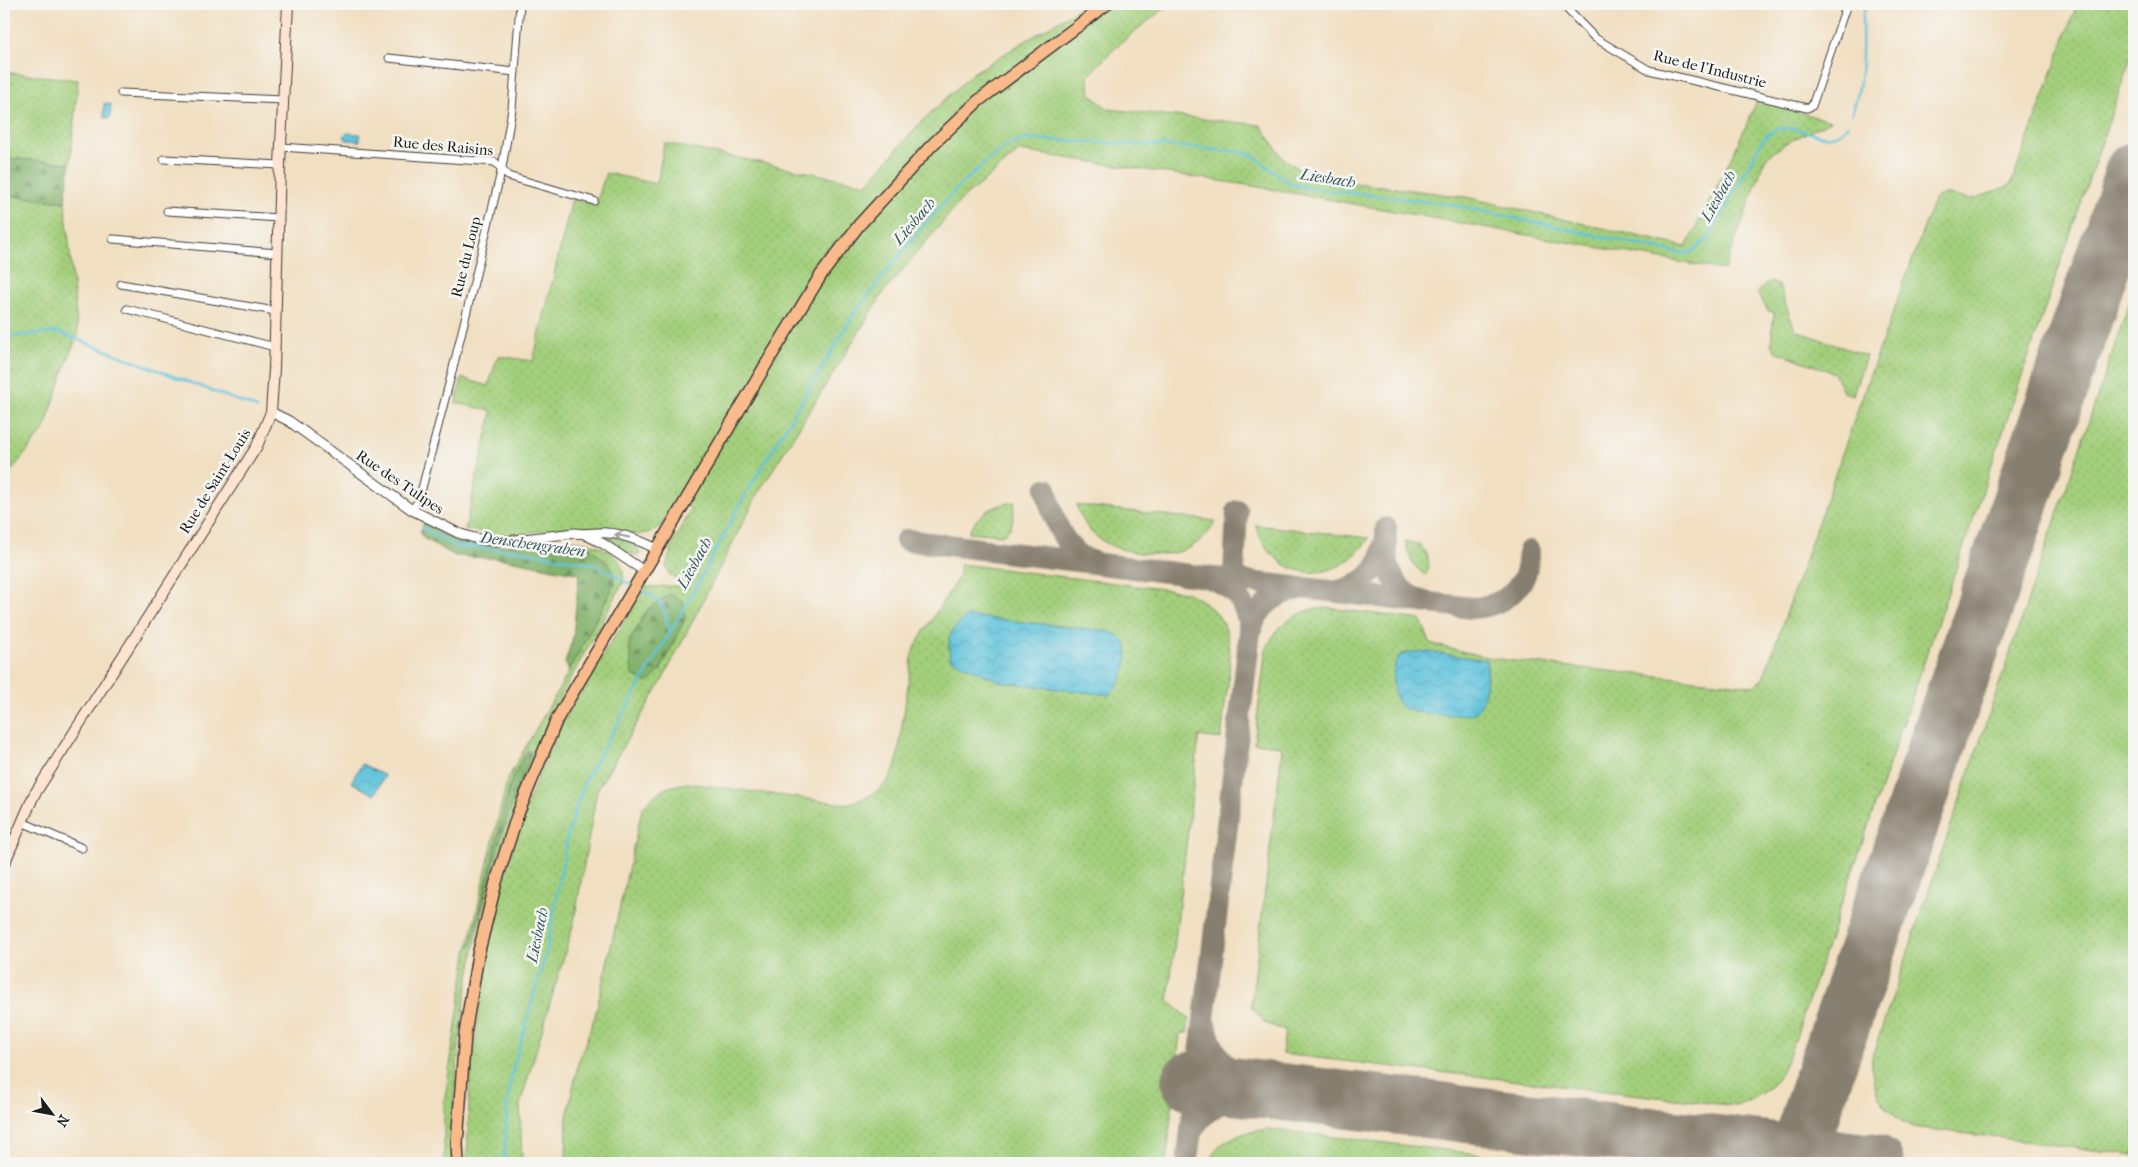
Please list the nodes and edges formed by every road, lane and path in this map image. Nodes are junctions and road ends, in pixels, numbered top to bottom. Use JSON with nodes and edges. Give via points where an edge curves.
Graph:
{"nodes":[{"id":1,"x":288,"y":4,"type":"edge"},
{"id":2,"x":520,"y":4,"type":"edge"},
{"id":3,"x":1107,"y":4,"type":"edge"},
{"id":4,"x":1562,"y":4,"type":"edge"},
{"id":5,"x":1847,"y":4,"type":"edge"},
{"id":6,"x":389,"y":58,"type":"dead end"},
{"id":7,"x":515,"y":72,"type":"junction"},
{"id":8,"x":121,"y":93,"type":"dead end"},
{"id":9,"x":284,"y":100,"type":"junction"},
{"id":10,"x":281,"y":147,"type":"junction"},
{"id":11,"x":164,"y":159,"type":"dead end"},
{"id":12,"x":280,"y":165,"type":"junction"},
{"id":13,"x":502,"y":168,"type":"junction"},
{"id":14,"x":594,"y":201,"type":"dead end"},
{"id":15,"x":167,"y":211,"type":"dead end"},
{"id":16,"x":278,"y":218,"type":"junction"},
{"id":17,"x":113,"y":239,"type":"dead end"},
{"id":18,"x":277,"y":253,"type":"junction"},
{"id":19,"x":121,"y":284,"type":"dead end"},
{"id":20,"x":127,"y":309,"type":"dead end"},
{"id":21,"x":275,"y":311,"type":"junction"},
{"id":22,"x":274,"y":347,"type":"junction"},
{"id":23,"x":271,"y":412,"type":"junction"},
{"id":24,"x":412,"y":510,"type":"junction"},
{"id":25,"x":586,"y":534,"type":"junction"},
{"id":26,"x":657,"y":549,"type":"junction"},
{"id":27,"x":642,"y":575,"type":"junction"},
{"id":28,"x":22,"y":822,"type":"junction"},
{"id":29,"x":82,"y":848,"type":"dead end"},
{"id":30,"x":4,"y":864,"type":"edge"},
{"id":31,"x":458,"y":1163,"type":"edge"}],
"edges":[{"from":1,"to":9,"type":"main road","name":"Rue de Saint-Louis"},
{"from":2,"to":7,"type":"street","name":"Rue du Loup"},
{"from":3,"to":26,"type":"main road","via":[[978,101],[930,146],[858,225],[821,275]]},
{"from":4,"to":5,"type":"street","name":"Rue de l'Industrie","via":[[1595,38],[1649,70],[1807,108],[1812,106]]},
{"from":6,"to":7,"type":"street"},
{"from":7,"to":13,"type":"street","name":"Rue du Loup"},
{"from":8,"to":9,"type":"street"},
{"from":9,"to":10,"type":"main road","name":"Rue de Saint-Louis"},
{"from":10,"to":12,"type":"main road","name":"Rue de Saint-Louis"},
{"from":10,"to":13,"type":"street","name":"Rue des Raisins","via":[[494,162]]},
{"from":11,"to":12,"type":"street"},
{"from":12,"to":16,"type":"main road","name":"Rue de Saint-Louis"},
{"from":13,"to":14,"type":"street","name":"Rue des Raisins","via":[[508,176]]},
{"from":13,"to":24,"type":"street","name":"Rue du Loup","via":[[424,482],[418,504]]},
{"from":15,"to":16,"type":"street"},
{"from":16,"to":18,"type":"main road","name":"Rue de Saint-Louis"},
{"from":17,"to":18,"type":"street"},
{"from":18,"to":21,"type":"main road","name":"Rue de Saint-Louis"},
{"from":19,"to":21,"type":"street"},
{"from":20,"to":22,"type":"street"},
{"from":21,"to":22,"type":"main road","name":"Rue de Saint-Louis"},
{"from":22,"to":23,"type":"main road","name":"Rue de Saint-Louis"},
{"from":23,"to":24,"type":"street","name":"Rue des Tulipes","via":[[289,421]]},
{"from":23,"to":28,"type":"main road","name":"Rue de Saint-Louis","via":[[257,446],[34,795]]},
{"from":24,"to":25,"type":"street","name":"Rue des Tulipes","via":[[458,533],[497,542]]},
{"from":26,"to":25,"type":"street","name":"Rue des Tulipes","one_way":true,"via":[[626,537]]},
{"from":25,"to":27,"type":"street"},
{"from":26,"to":27,"type":"main road"},
{"from":27,"to":31,"type":"main road","via":[[557,720],[520,808],[496,882],[478,955],[465,1034]]},
{"from":28,"to":29,"type":"street"},
{"from":28,"to":30,"type":"main road","name":"Rue de Saint-Louis"}]}
